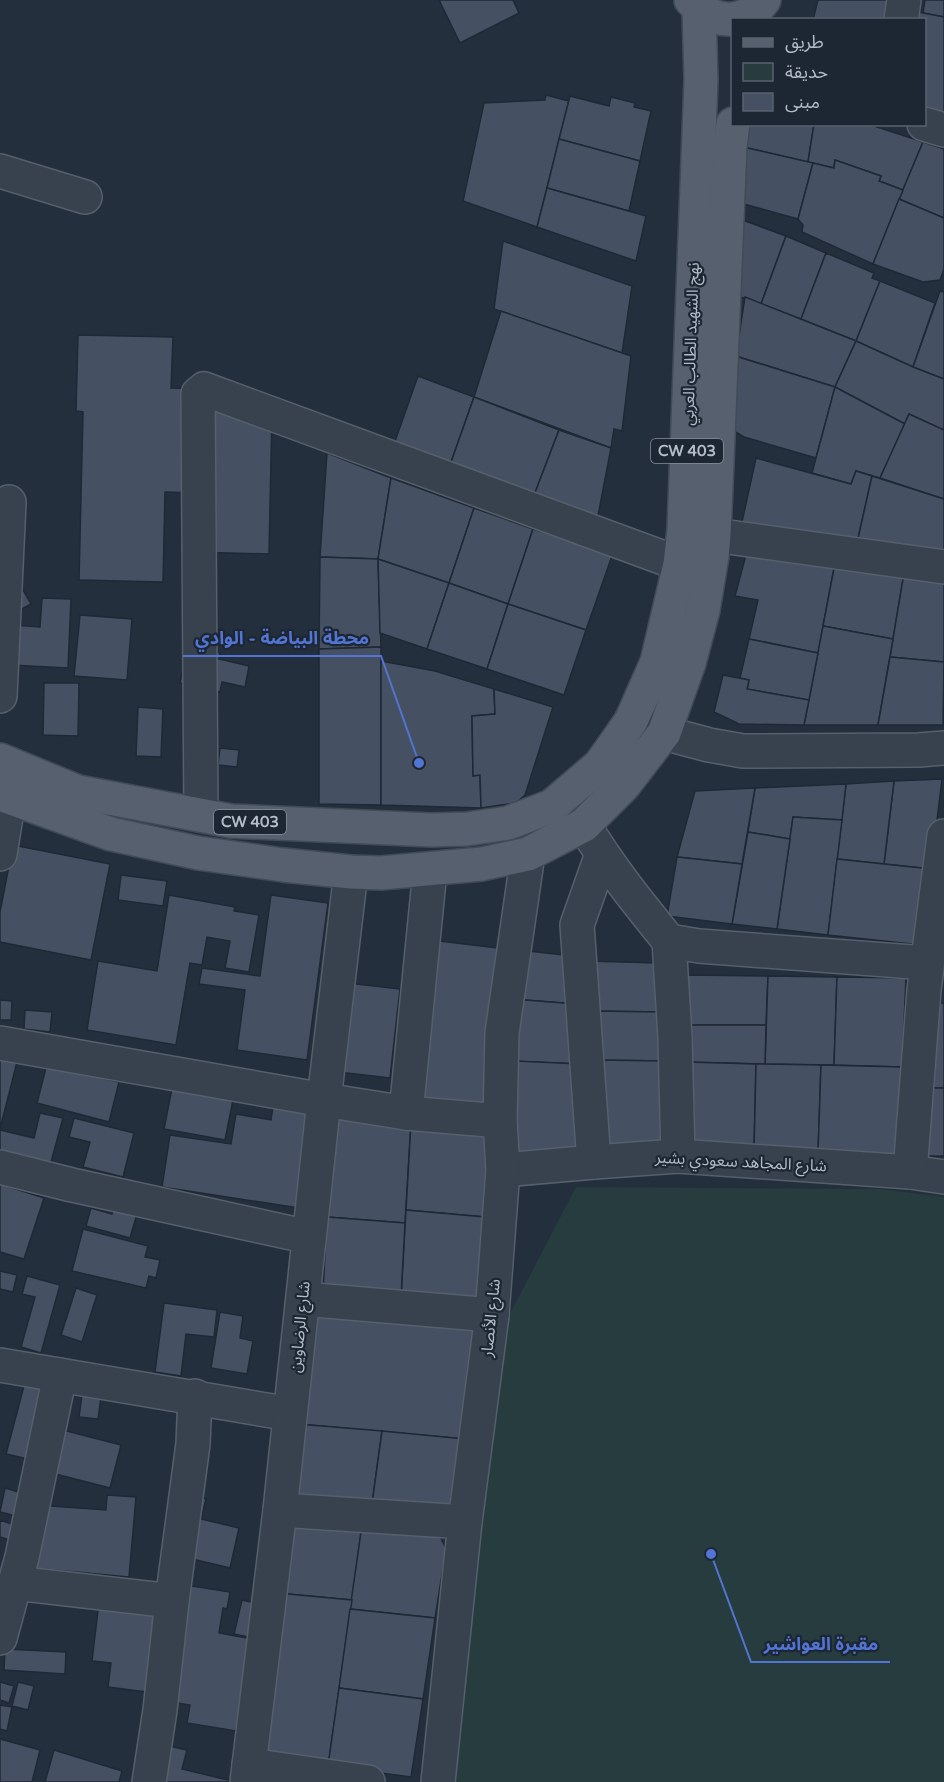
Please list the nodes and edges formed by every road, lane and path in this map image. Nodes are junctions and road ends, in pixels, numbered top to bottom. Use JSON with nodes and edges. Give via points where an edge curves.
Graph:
{"nodes":[{"id":1,"x":904,"y":0,"type":"edge"},
{"id":2,"x":695,"y":5,"type":"edge"},
{"id":3,"x":762,"y":7,"type":"edge"},
{"id":4,"x":740,"y":18,"type":"edge"},
{"id":5,"x":900,"y":18,"type":"edge"},
{"id":6,"x":731,"y":19,"type":"edge"},
{"id":7,"x":926,"y":125,"type":"edge"},
{"id":8,"x":733,"y":126,"type":"edge"},
{"id":9,"x":944,"y":130,"type":"edge"},
{"id":10,"x":0,"y":171,"type":"edge"},
{"id":11,"x":85,"y":197,"type":"dead end"},
{"id":12,"x":9,"y":502,"type":"dead end"},
{"id":13,"x":714,"y":535,"type":"junction"},
{"id":14,"x":680,"y":564,"type":"junction"},
{"id":15,"x":944,"y":567,"type":"edge"},
{"id":16,"x":0,"y":696,"type":"edge"},
{"id":17,"x":631,"y":721,"type":"junction"},
{"id":18,"x":664,"y":733,"type":"junction"},
{"id":19,"x":944,"y":748,"type":"edge"},
{"id":20,"x":0,"y":760,"type":"edge"},
{"id":21,"x":3,"y":787,"type":"edge"},
{"id":22,"x":201,"y":815,"type":"junction"},
{"id":23,"x":584,"y":825,"type":"junction"},
{"id":24,"x":944,"y":836,"type":"edge"},
{"id":25,"x":0,"y":854,"type":"edge"},
{"id":26,"x":602,"y":854,"type":"junction"},
{"id":27,"x":514,"y":857,"type":"junction"},
{"id":28,"x":430,"y":870,"type":"junction"},
{"id":29,"x":351,"y":872,"type":"junction"},
{"id":30,"x":669,"y":941,"type":"junction"},
{"id":31,"x":931,"y":981,"type":"edge"},
{"id":32,"x":0,"y":1043,"type":"edge"},
{"id":33,"x":324,"y":1100,"type":"junction"},
{"id":34,"x":406,"y":1113,"type":"junction"},
{"id":35,"x":500,"y":1121,"type":"junction"},
{"id":36,"x":678,"y":1156,"type":"junction"},
{"id":37,"x":594,"y":1162,"type":"junction"},
{"id":38,"x":0,"y":1167,"type":"edge"},
{"id":39,"x":503,"y":1170,"type":"junction"},
{"id":40,"x":910,"y":1172,"type":"junction"},
{"id":41,"x":944,"y":1177,"type":"edge"},
{"id":42,"x":309,"y":1237,"type":"junction"},
{"id":43,"x":303,"y":1299,"type":"junction"},
{"id":44,"x":492,"y":1315,"type":"junction"},
{"id":45,"x":0,"y":1365,"type":"edge"},
{"id":46,"x":60,"y":1375,"type":"junction"},
{"id":47,"x":195,"y":1396,"type":"junction"},
{"id":48,"x":290,"y":1414,"type":"junction"},
{"id":49,"x":280,"y":1510,"type":"junction"},
{"id":50,"x":465,"y":1522,"type":"junction"},
{"id":51,"x":12,"y":1564,"type":"edge"},
{"id":52,"x":172,"y":1601,"type":"junction"},
{"id":53,"x":0,"y":1638,"type":"edge"},
{"id":54,"x":248,"y":1774,"type":"edge"},
{"id":55,"x":149,"y":1782,"type":"edge"},
{"id":56,"x":368,"y":1782,"type":"edge"},
{"id":57,"x":438,"y":1782,"type":"edge"}],
"edges":[{"from":1,"to":5,"type":"street"},
{"from":2,"to":6,"type":"main road","via":[[711,17]]},
{"from":2,"to":14,"type":"main road","name":"نهج الشهيد الطالب العربي","number":"CW 403","via":[[700,104]]},
{"from":3,"to":4,"type":"main road"},
{"from":7,"to":9,"type":"street"},
{"from":8,"to":13,"type":"main road","name":"نهج الشهيد الطالب العربي","number":"CW 403"},
{"from":10,"to":11,"type":"street"},
{"from":12,"to":16,"type":"street"},
{"from":13,"to":15,"type":"street"},
{"from":13,"to":18,"type":"main road","name":"نهج الشهيد الطالب العربي","number":"CW 403","via":[[703,610]]},
{"from":14,"to":17,"type":"main road","name":"نهج الشهيد الطالب العربي","number":"CW 403","via":[[657,662]]},
{"from":14,"to":22,"type":"street","via":[[204,389],[198,394]]},
{"from":17,"to":18,"type":"street"},
{"from":17,"to":22,"type":"main road","name":"نهج الشهيد الطالب العربي","number":"CW 403","via":[[600,765],[552,806],[508,823],[432,830],[231,821]]},
{"from":18,"to":19,"type":"street","via":[[743,751]]},
{"from":18,"to":23,"type":"main road","name":"نهج الشهيد الطالب العربي","number":"CW 403","via":[[624,785]]},
{"from":20,"to":22,"type":"main road","number":"CW 403","via":[[78,792]]},
{"from":21,"to":25,"type":"street"},
{"from":21,"to":29,"type":"main road","number":"CW 403","via":[[111,834],[198,853]]},
{"from":23,"to":26,"type":"street"},
{"from":23,"to":27,"type":"main road","name":"نهج الشهيد الطالب العربي","number":"CW 403"},
{"from":24,"to":31,"type":"street"},
{"from":26,"to":30,"type":"street"},
{"from":26,"to":37,"type":"street","via":[[577,925]]},
{"from":27,"to":28,"type":"main road","number":"CW 403"},
{"from":27,"to":35,"type":"street","name":"شارع الأنصار"},
{"from":28,"to":29,"type":"main road","number":"CW 403"},
{"from":28,"to":34,"type":"street"},
{"from":29,"to":33,"type":"street","name":"شارع الرضاوين"},
{"from":30,"to":31,"type":"street"},
{"from":30,"to":36,"type":"street"},
{"from":31,"to":40,"type":"street"},
{"from":32,"to":33,"type":"street"},
{"from":33,"to":34,"type":"street"},
{"from":33,"to":42,"type":"street","name":"شارع الرضاوين"},
{"from":34,"to":35,"type":"street"},
{"from":35,"to":39,"type":"street","name":"شارع الأنصار"},
{"from":36,"to":37,"type":"street","name":"شارع المجاهد سعودي بشير"},
{"from":36,"to":40,"type":"street","name":"شارع المجاهد سعودي بشير"},
{"from":37,"to":39,"type":"street","name":"شارع المجاهد سعودي بشير"},
{"from":38,"to":42,"type":"street"},
{"from":39,"to":44,"type":"street","name":"شارع الأنصار"},
{"from":40,"to":41,"type":"street","name":"شارع المجاهد سعودي بشير"},
{"from":42,"to":43,"type":"street","name":"شارع الرضاوين"},
{"from":43,"to":44,"type":"street"},
{"from":43,"to":48,"type":"street","name":"شارع الرضاوين"},
{"from":44,"to":50,"type":"street","name":"شارع الأنصار"},
{"from":45,"to":46,"type":"street"},
{"from":46,"to":47,"type":"street"},
{"from":46,"to":51,"type":"street"},
{"from":47,"to":48,"type":"street"},
{"from":47,"to":52,"type":"street","via":[[193,1444]]},
{"from":48,"to":49,"type":"street","name":"شارع الرضاوين"},
{"from":49,"to":50,"type":"street"},
{"from":49,"to":54,"type":"street","name":"شارع الرضاوين"},
{"from":50,"to":57,"type":"street","name":"شارع الأنصار"},
{"from":51,"to":52,"type":"street"},
{"from":51,"to":53,"type":"street"},
{"from":52,"to":55,"type":"street"},
{"from":54,"to":56,"type":"street"}]}
